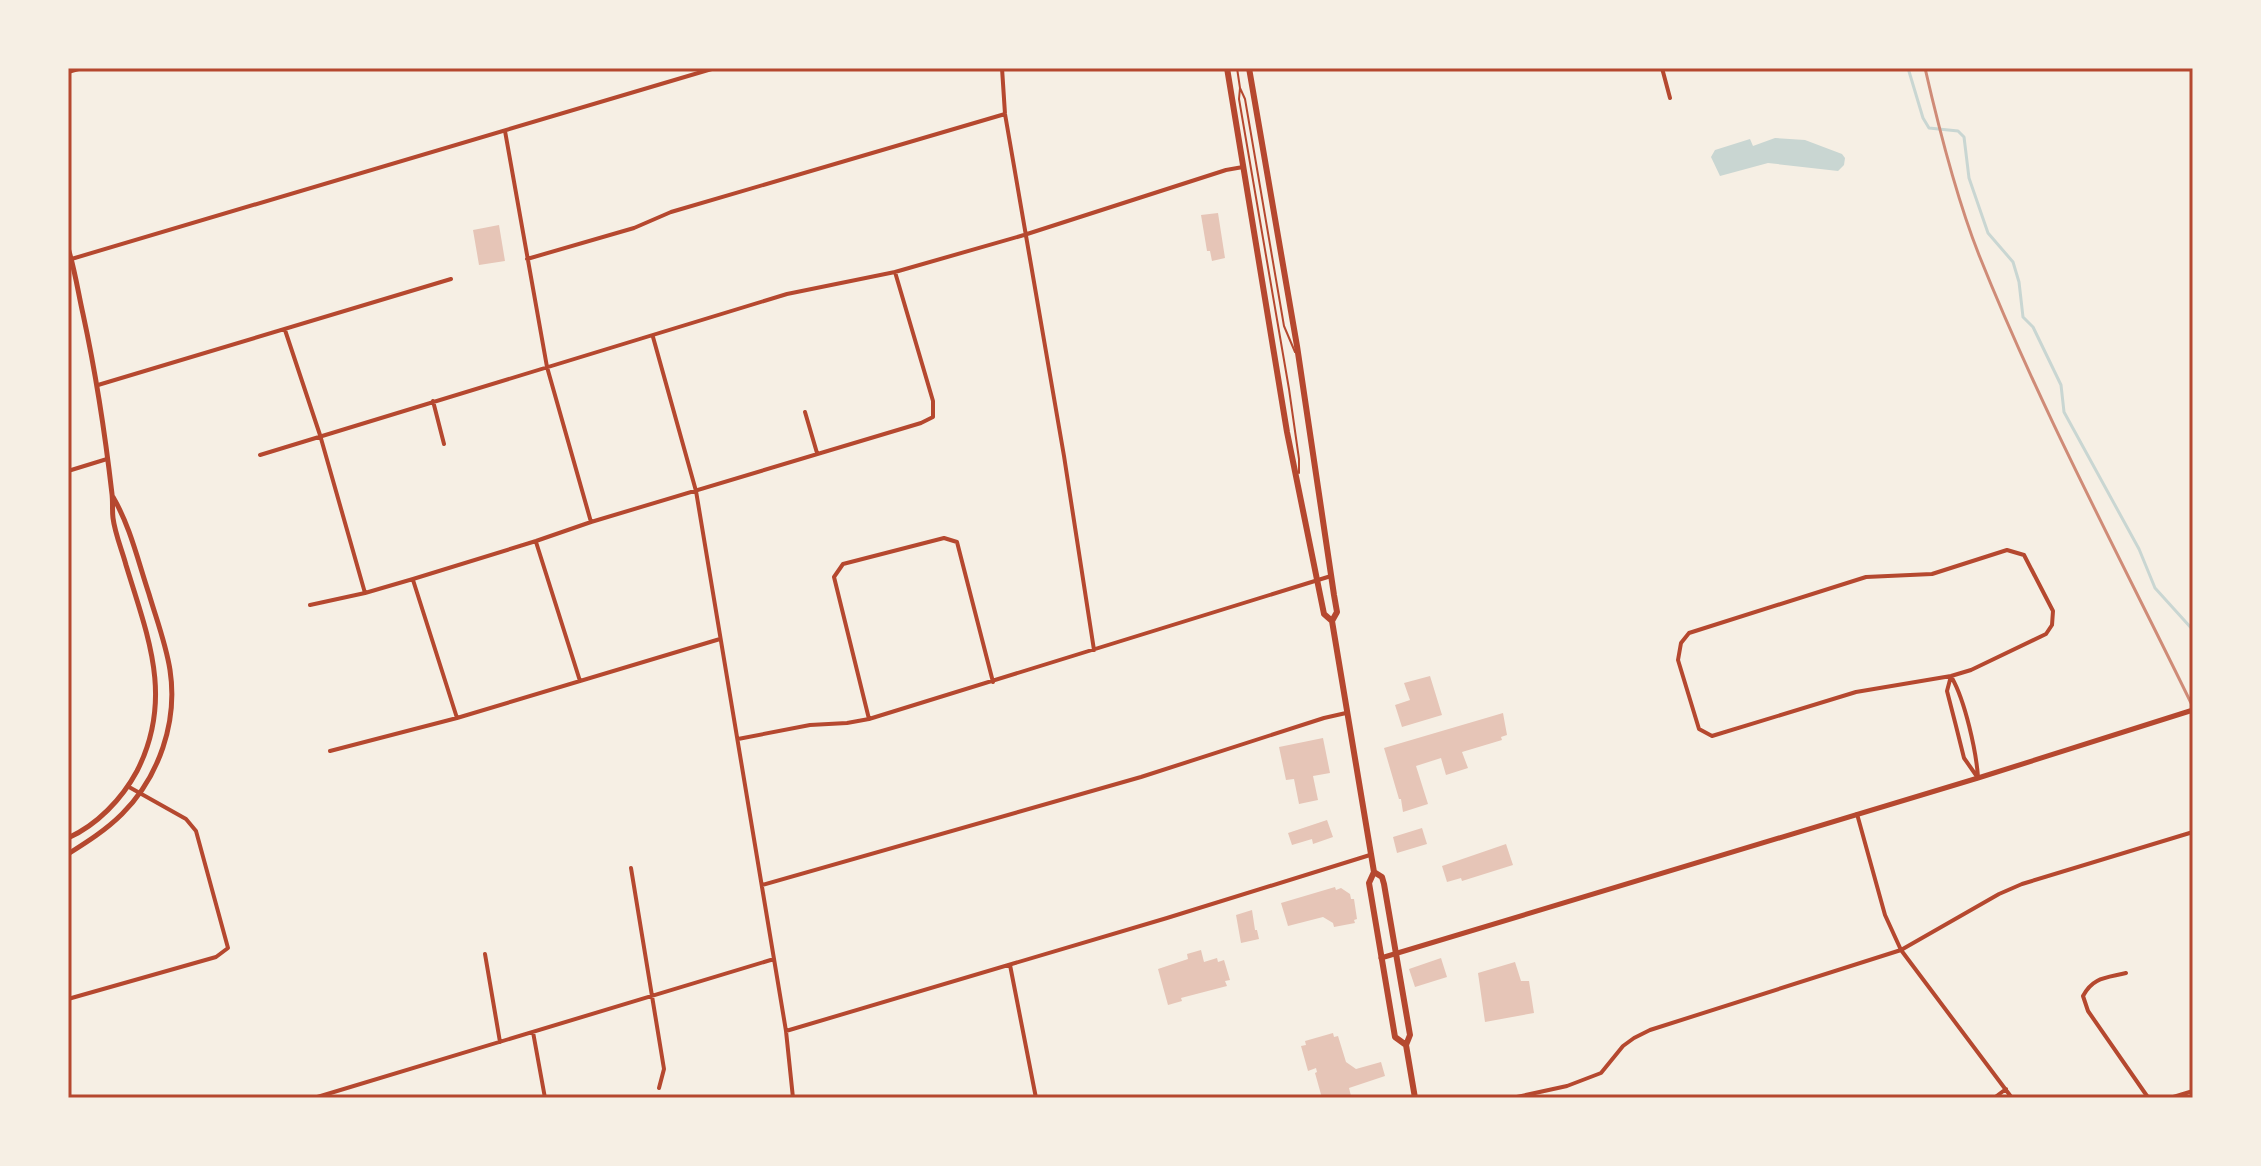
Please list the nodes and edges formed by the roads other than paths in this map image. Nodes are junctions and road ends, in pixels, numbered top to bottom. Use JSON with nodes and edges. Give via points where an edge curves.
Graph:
{"nodes":[{"id":1,"x":82,"y":68,"type":"edge"},
{"id":2,"x":715,"y":68,"type":"edge"},
{"id":3,"x":1002,"y":68,"type":"edge"},
{"id":4,"x":1227,"y":68,"type":"edge"},
{"id":5,"x":1237,"y":68,"type":"edge"},
{"id":6,"x":1249,"y":68,"type":"edge"},
{"id":7,"x":1662,"y":68,"type":"edge"},
{"id":8,"x":700,"y":70,"type":"edge"},
{"id":9,"x":68,"y":72,"type":"edge"},
{"id":10,"x":1240,"y":88,"type":"junction"},
{"id":11,"x":1670,"y":98,"type":"dead end"},
{"id":12,"x":1005,"y":114,"type":"junction"},
{"id":13,"x":505,"y":131,"type":"junction"},
{"id":14,"x":1243,"y":167,"type":"junction"},
{"id":15,"x":1024,"y":235,"type":"junction"},
{"id":16,"x":68,"y":248,"type":"edge"},
{"id":17,"x":70,"y":259,"type":"edge"},
{"id":18,"x":527,"y":259,"type":"junction"},
{"id":19,"x":895,"y":272,"type":"junction"},
{"id":20,"x":451,"y":279,"type":"dead end"},
{"id":21,"x":285,"y":330,"type":"junction"},
{"id":22,"x":653,"y":337,"type":"junction"},
{"id":23,"x":1299,"y":362,"type":"junction"},
{"id":24,"x":547,"y":367,"type":"junction"},
{"id":25,"x":98,"y":385,"type":"junction"},
{"id":26,"x":433,"y":401,"type":"junction"},
{"id":27,"x":805,"y":412,"type":"dead end"},
{"id":28,"x":320,"y":435,"type":"junction"},
{"id":29,"x":444,"y":444,"type":"dead end"},
{"id":30,"x":817,"y":453,"type":"junction"},
{"id":31,"x":260,"y":455,"type":"dead end"},
{"id":32,"x":107,"y":459,"type":"junction"},
{"id":33,"x":68,"y":471,"type":"edge"},
{"id":34,"x":1298,"y":486,"type":"junction"},
{"id":35,"x":696,"y":491,"type":"junction"},
{"id":36,"x":113,"y":496,"type":"junction"},
{"id":37,"x":591,"y":522,"type":"junction"},
{"id":38,"x":536,"y":541,"type":"junction"},
{"id":39,"x":1331,"y":576,"type":"junction"},
{"id":40,"x":413,"y":579,"type":"junction"},
{"id":41,"x":1317,"y":580,"type":"junction"},
{"id":42,"x":365,"y":593,"type":"junction"},
{"id":43,"x":310,"y":605,"type":"dead end"},
{"id":44,"x":1332,"y":621,"type":"junction"},
{"id":45,"x":720,"y":639,"type":"junction"},
{"id":46,"x":1094,"y":650,"type":"junction"},
{"id":47,"x":1951,"y":676,"type":"junction"},
{"id":48,"x":580,"y":681,"type":"junction"},
{"id":49,"x":993,"y":682,"type":"junction"},
{"id":50,"x":2193,"y":710,"type":"edge"},
{"id":51,"x":1346,"y":713,"type":"junction"},
{"id":52,"x":457,"y":718,"type":"junction"},
{"id":53,"x":869,"y":719,"type":"junction"},
{"id":54,"x":1966,"y":722,"type":"junction"},
{"id":55,"x":1956,"y":726,"type":"junction"},
{"id":56,"x":738,"y":739,"type":"junction"},
{"id":57,"x":330,"y":751,"type":"dead end"},
{"id":58,"x":1978,"y":778,"type":"junction"},
{"id":59,"x":129,"y":787,"type":"junction"},
{"id":60,"x":141,"y":792,"type":"junction"},
{"id":61,"x":1857,"y":814,"type":"junction"},
{"id":62,"x":2193,"y":832,"type":"edge"},
{"id":63,"x":68,"y":838,"type":"edge"},
{"id":64,"x":68,"y":854,"type":"edge"},
{"id":65,"x":1370,"y":855,"type":"junction"},
{"id":66,"x":631,"y":868,"type":"dead end"},
{"id":67,"x":1374,"y":872,"type":"junction"},
{"id":68,"x":762,"y":885,"type":"junction"},
{"id":69,"x":1901,"y":950,"type":"junction"},
{"id":70,"x":1396,"y":952,"type":"junction"},
{"id":71,"x":485,"y":954,"type":"dead end"},
{"id":72,"x":1381,"y":958,"type":"junction"},
{"id":73,"x":774,"y":959,"type":"junction"},
{"id":74,"x":1010,"y":965,"type":"junction"},
{"id":75,"x":2126,"y":973,"type":"dead end"},
{"id":76,"x":654,"y":995,"type":"junction"},
{"id":77,"x":68,"y":999,"type":"edge"},
{"id":78,"x":786,"y":1031,"type":"junction"},
{"id":79,"x":533,"y":1032,"type":"junction"},
{"id":80,"x":500,"y":1042,"type":"junction"},
{"id":81,"x":1406,"y":1045,"type":"junction"},
{"id":82,"x":659,"y":1088,"type":"dead end"},
{"id":83,"x":2006,"y":1089,"type":"junction"},
{"id":84,"x":2193,"y":1091,"type":"edge"},
{"id":85,"x":314,"y":1098,"type":"edge"},
{"id":86,"x":545,"y":1098,"type":"edge"},
{"id":87,"x":793,"y":1098,"type":"edge"},
{"id":88,"x":1036,"y":1098,"type":"edge"},
{"id":89,"x":1415,"y":1098,"type":"edge"},
{"id":90,"x":1512,"y":1098,"type":"edge"},
{"id":91,"x":1994,"y":1098,"type":"edge"},
{"id":92,"x":2012,"y":1098,"type":"edge"},
{"id":93,"x":2151,"y":1098,"type":"edge"},
{"id":94,"x":2170,"y":1098,"type":"edge"}],
"edges":[{"from":1,"to":9,"type":"street"},
{"from":2,"to":8,"type":"street"},
{"from":3,"to":12,"type":"street"},
{"from":4,"to":14,"type":"main road"},
{"from":5,"to":10,"type":"lane"},
{"from":6,"to":23,"type":"main road"},
{"from":7,"to":11,"type":"street"},
{"from":8,"to":13,"type":"street"},
{"from":10,"to":23,"type":"lane","via":[[1284,326]]},
{"from":10,"to":34,"type":"lane","via":[[1299,459]]},
{"from":12,"to":15,"type":"street"},
{"from":12,"to":18,"type":"street"},
{"from":13,"to":17,"type":"street"},
{"from":13,"to":18,"type":"street"},
{"from":14,"to":15,"type":"street"},
{"from":14,"to":34,"type":"main road"},
{"from":15,"to":19,"type":"street"},
{"from":15,"to":46,"type":"street"},
{"from":16,"to":17,"type":"street"},
{"from":17,"to":25,"type":"street"},
{"from":18,"to":24,"type":"street"},
{"from":19,"to":22,"type":"street","via":[[787,294]]},
{"from":19,"to":30,"type":"street","via":[[933,401],[933,417]]},
{"from":20,"to":21,"type":"street"},
{"from":21,"to":25,"type":"street"},
{"from":21,"to":28,"type":"street"},
{"from":22,"to":24,"type":"street"},
{"from":22,"to":35,"type":"street"},
{"from":23,"to":39,"type":"main road"},
{"from":24,"to":26,"type":"street"},
{"from":24,"to":37,"type":"street"},
{"from":25,"to":32,"type":"street"},
{"from":26,"to":28,"type":"street"},
{"from":26,"to":29,"type":"street"},
{"from":27,"to":30,"type":"street"},
{"from":28,"to":31,"type":"street"},
{"from":28,"to":42,"type":"street"},
{"from":30,"to":35,"type":"street"},
{"from":32,"to":33,"type":"street"},
{"from":32,"to":36,"type":"street"},
{"from":34,"to":41,"type":"main road"},
{"from":35,"to":37,"type":"street"},
{"from":35,"to":45,"type":"street"},
{"from":36,"to":59,"type":"street","via":[[113,519],[155,668],[152,726]]},
{"from":36,"to":60,"type":"street","via":[[170,668],[172,712],[163,749]]},
{"from":37,"to":38,"type":"street"},
{"from":38,"to":40,"type":"street"},
{"from":38,"to":48,"type":"street"},
{"from":39,"to":41,"type":"street"},
{"from":39,"to":44,"type":"main road","via":[[1337,612]]},
{"from":40,"to":42,"type":"street"},
{"from":40,"to":52,"type":"street"},
{"from":41,"to":44,"type":"main road","via":[[1324,614]]},
{"from":41,"to":46,"type":"street"},
{"from":42,"to":43,"type":"street"},
{"from":44,"to":51,"type":"main road"},
{"from":45,"to":48,"type":"street"},
{"from":45,"to":56,"type":"street"},
{"from":46,"to":49,"type":"street"},
{"from":47,"to":47,"type":"street","via":[[2046,634],[2052,625],[2053,611],[2024,555],[2007,550],[1932,574],[1866,577],[1689,633],[1678,660],[1699,729],[1712,736],[1856,692]]},
{"from":47,"to":54,"type":"street"},
{"from":47,"to":55,"type":"street","via":[[1947,691]]},
{"from":48,"to":52,"type":"street"},
{"from":49,"to":53,"type":"street"},
{"from":49,"to":53,"type":"street","via":[[957,542],[944,538],[843,564],[834,577]]},
{"from":50,"to":58,"type":"street"},
{"from":51,"to":65,"type":"main road"},
{"from":51,"to":68,"type":"street"},
{"from":52,"to":57,"type":"street"},
{"from":53,"to":56,"type":"street"},
{"from":54,"to":55,"type":"street"},
{"from":54,"to":58,"type":"street"},
{"from":55,"to":58,"type":"street","via":[[1964,758]]},
{"from":56,"to":68,"type":"street"},
{"from":58,"to":61,"type":"street"},
{"from":59,"to":60,"type":"street"},
{"from":59,"to":63,"type":"street"},
{"from":60,"to":64,"type":"street","via":[[99,834]]},
{"from":60,"to":77,"type":"street","via":[[186,819],[196,831],[228,948],[216,957]]},
{"from":61,"to":69,"type":"street","via":[[1885,915]]},
{"from":61,"to":70,"type":"street"},
{"from":62,"to":69,"type":"street","via":[[2022,884]]},
{"from":65,"to":67,"type":"main road"},
{"from":65,"to":74,"type":"street"},
{"from":66,"to":76,"type":"street"},
{"from":67,"to":70,"type":"main road","via":[[1384,881]]},
{"from":67,"to":72,"type":"main road","via":[[1369,883]]},
{"from":68,"to":73,"type":"street"},
{"from":69,"to":83,"type":"street"},
{"from":69,"to":90,"type":"street","via":[[1650,1030],[1623,1046],[1601,1073]]},
{"from":70,"to":72,"type":"street"},
{"from":70,"to":81,"type":"main road","via":[[1410,1035]]},
{"from":71,"to":80,"type":"street"},
{"from":72,"to":81,"type":"main road","via":[[1395,1037]]},
{"from":73,"to":76,"type":"street"},
{"from":73,"to":78,"type":"street"},
{"from":74,"to":78,"type":"street"},
{"from":74,"to":88,"type":"street"},
{"from":75,"to":93,"type":"street","via":[[2095,980],[2083,996],[2088,1011]]},
{"from":76,"to":79,"type":"street"},
{"from":76,"to":82,"type":"street","via":[[664,1069]]},
{"from":78,"to":87,"type":"street"},
{"from":79,"to":80,"type":"street"},
{"from":79,"to":86,"type":"street"},
{"from":80,"to":85,"type":"street"},
{"from":81,"to":89,"type":"main road"},
{"from":83,"to":91,"type":"street"},
{"from":83,"to":92,"type":"street"},
{"from":84,"to":94,"type":"street"}]}
